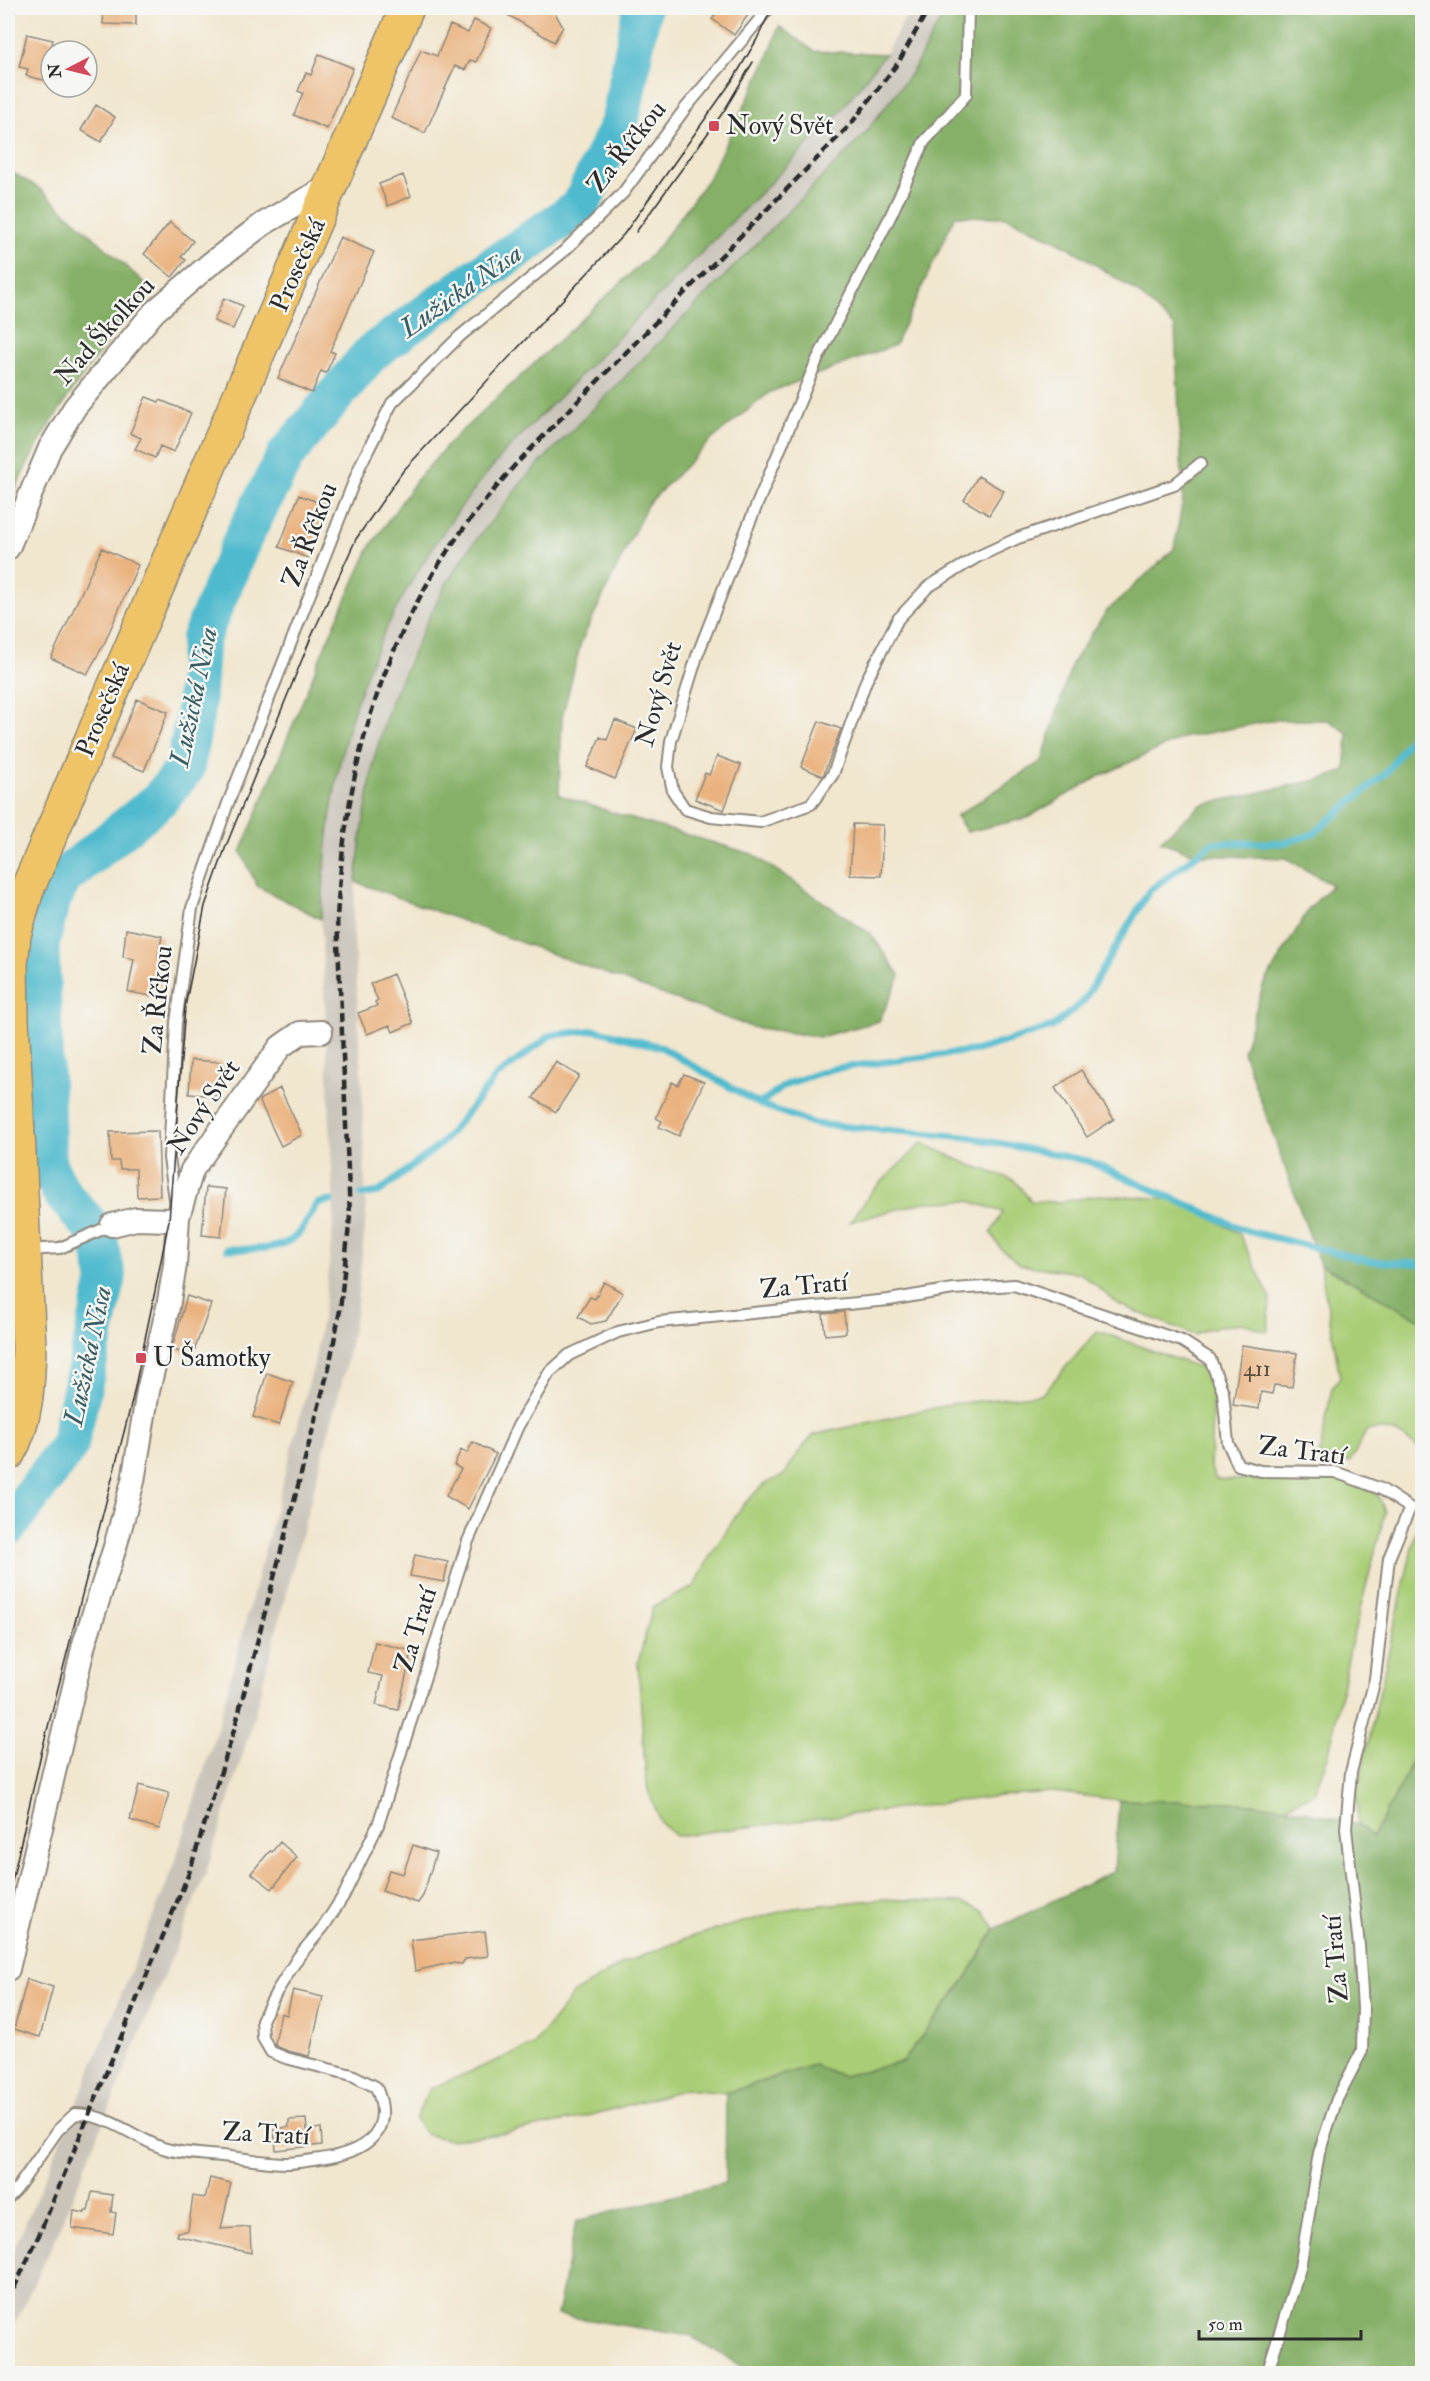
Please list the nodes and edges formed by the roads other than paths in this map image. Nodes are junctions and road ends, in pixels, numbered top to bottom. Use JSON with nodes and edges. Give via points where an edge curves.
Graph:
{"nodes":[{"id":1,"x":407,"y":8,"type":"edge"},
{"id":2,"x":769,"y":8,"type":"edge"},
{"id":3,"x":968,"y":8,"type":"edge"},
{"id":4,"x":334,"y":183,"type":"junction"},
{"id":5,"x":1201,"y":464,"type":"dead end"},
{"id":6,"x":8,"y":548,"type":"edge"},
{"id":7,"x":321,"y":1032,"type":"dead end"},
{"id":8,"x":178,"y":1217,"type":"junction"},
{"id":9,"x":112,"y":1225,"type":"joint"},
{"id":10,"x":24,"y":1250,"type":"junction"},
{"id":11,"x":8,"y":1454,"type":"edge"},
{"id":12,"x":8,"y":1969,"type":"edge"},
{"id":13,"x":8,"y":2198,"type":"edge"},
{"id":14,"x":1267,"y":2373,"type":"edge"}],
"edges":[{"from":1,"to":4,"type":"main road","name":"Prosečská"},
{"from":2,"to":8,"type":"lane","name":"Za Říčkou","via":[[684,110],[624,193],[563,252],[460,336],[392,403],[360,466],[227,806],[192,908],[176,1023],[169,1158]]},
{"from":3,"to":5,"type":"lane","name":"Nový Svět","via":[[966,95],[924,142],[817,360],[697,656],[671,741],[668,767],[673,790],[685,809],[711,817],[760,822],[811,804],[832,774],[866,681],[898,619],[928,587],[1018,538],[1174,485]]},
{"from":4,"to":6,"type":"street","name":"Nad Školkou","via":[[263,224],[154,312],[75,407],[50,448]]},
{"from":4,"to":10,"type":"main road","name":"Prosečská","via":[[145,611],[27,890],[17,924],[11,964],[12,1019]]},
{"from":7,"to":8,"type":"street","name":"Nový Svět","via":[[300,1033],[280,1047],[192,1170]]},
{"from":8,"to":9,"type":"street","via":[[136,1219]]},
{"from":8,"to":12,"type":"street","via":[[176,1265],[133,1480],[84,1644]]},
{"from":9,"to":10,"type":"lane","via":[[60,1248]]},
{"from":10,"to":11,"type":"main road","name":"Prosečská","via":[[27,1390],[15,1441]]},
{"from":13,"to":14,"type":"lane","name":"Za Tratí","via":[[58,2130],[75,2114],[90,2114],[165,2148],[287,2163],[350,2153],[374,2134],[383,2118],[376,2087],[352,2075],[271,2052],[263,2038],[262,2020],[299,1956],[344,1895],[378,1825],[468,1541],[518,1426],[549,1373],[570,1355],[618,1332],[659,1322],[1014,1285],[1182,1341],[1210,1359],[1223,1392],[1228,1443],[1238,1465],[1261,1471],[1335,1472],[1382,1489],[1410,1508],[1389,1558],[1375,1679],[1350,1784],[1346,1828],[1360,1956],[1362,2051],[1337,2099],[1319,2153],[1300,2268]]}]}
